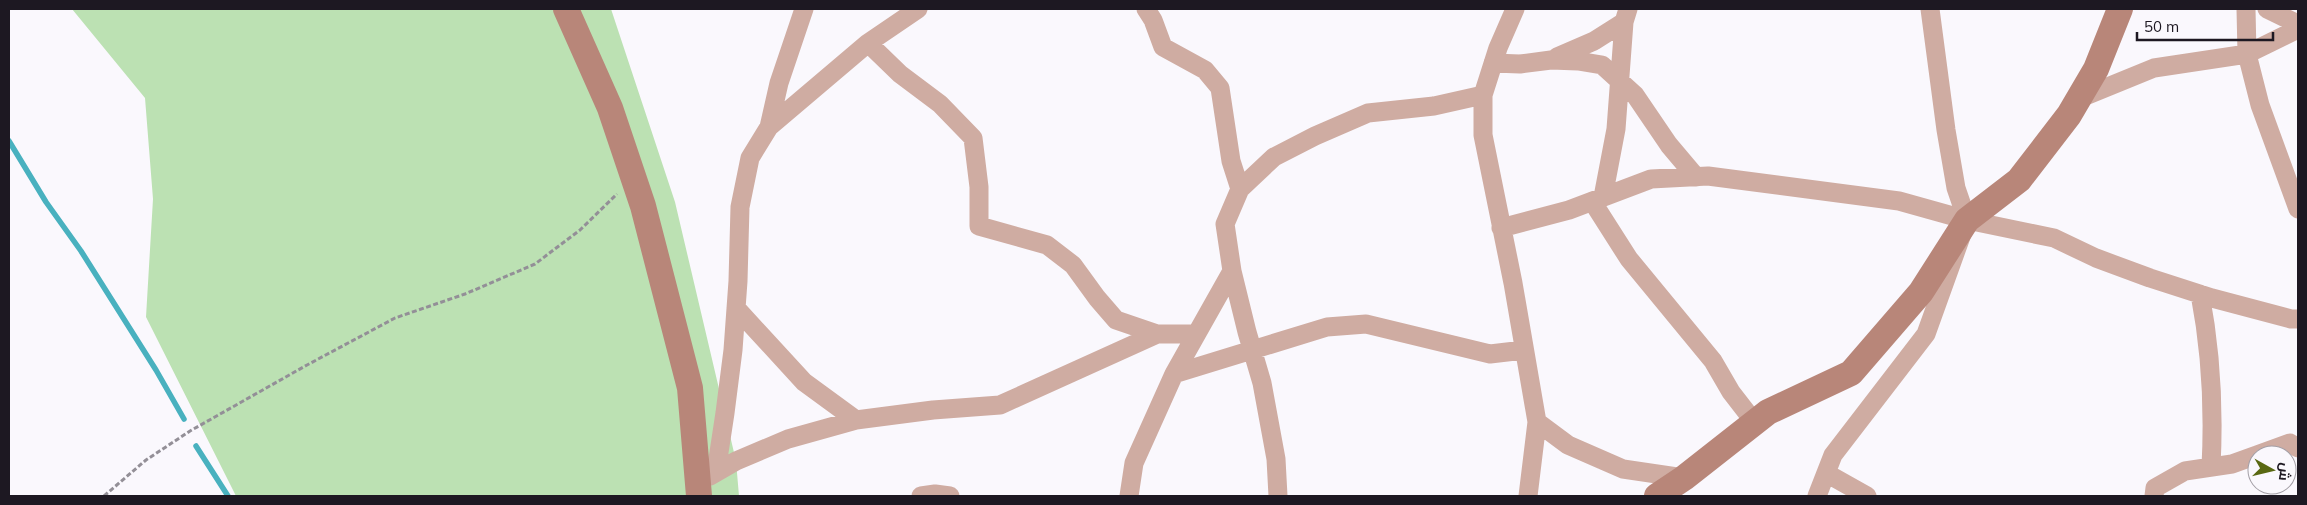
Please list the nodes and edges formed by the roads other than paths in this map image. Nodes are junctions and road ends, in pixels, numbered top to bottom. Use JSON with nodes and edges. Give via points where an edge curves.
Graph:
{"nodes":[{"id":1,"x":566,"y":9,"type":"edge"},
{"id":2,"x":804,"y":9,"type":"edge"},
{"id":3,"x":918,"y":9,"type":"edge"},
{"id":4,"x":1515,"y":9,"type":"edge"},
{"id":5,"x":1930,"y":9,"type":"edge"},
{"id":6,"x":2120,"y":9,"type":"edge"},
{"id":7,"x":2246,"y":9,"type":"edge"},
{"id":8,"x":2267,"y":9,"type":"edge"},
{"id":9,"x":1151,"y":13,"type":"edge"},
{"id":10,"x":1626,"y":15,"type":"edge"},
{"id":11,"x":2298,"y":24,"type":"edge"},
{"id":12,"x":2298,"y":30,"type":"edge"},
{"id":13,"x":868,"y":43,"type":"junction"},
{"id":14,"x":2247,"y":54,"type":"junction"},
{"id":15,"x":1551,"y":60,"type":"junction"},
{"id":16,"x":1493,"y":63,"type":"junction"},
{"id":17,"x":1619,"y":81,"type":"junction"},
{"id":18,"x":1483,"y":95,"type":"junction"},
{"id":19,"x":2078,"y":100,"type":"junction"},
{"id":20,"x":769,"y":127,"type":"junction"},
{"id":21,"x":1696,"y":177,"type":"junction"},
{"id":22,"x":1240,"y":189,"type":"junction"},
{"id":23,"x":1598,"y":199,"type":"junction"},
{"id":24,"x":2298,"y":209,"type":"edge"},
{"id":25,"x":1967,"y":220,"type":"junction"},
{"id":26,"x":1501,"y":228,"type":"junction"},
{"id":27,"x":1232,"y":271,"type":"junction"},
{"id":28,"x":2200,"y":294,"type":"junction"},
{"id":29,"x":736,"y":308,"type":"junction"},
{"id":30,"x":2298,"y":319,"type":"edge"},
{"id":31,"x":1157,"y":334,"type":"junction"},
{"id":32,"x":1196,"y":334,"type":"junction"},
{"id":33,"x":1252,"y":349,"type":"junction"},
{"id":34,"x":1524,"y":350,"type":"junction"},
{"id":35,"x":1174,"y":374,"type":"junction"},
{"id":36,"x":856,"y":420,"type":"junction"},
{"id":37,"x":1537,"y":422,"type":"junction"},
{"id":38,"x":1755,"y":423,"type":"junction"},
{"id":39,"x":2247,"y":459,"type":"edge"},
{"id":40,"x":2211,"y":467,"type":"junction"},
{"id":41,"x":1826,"y":473,"type":"junction"},
{"id":42,"x":1684,"y":478,"type":"junction"},
{"id":43,"x":704,"y":487,"type":"edge"},
{"id":44,"x":921,"y":496,"type":"edge"},
{"id":45,"x":950,"y":496,"type":"edge"},
{"id":46,"x":1129,"y":496,"type":"edge"},
{"id":47,"x":1278,"y":496,"type":"edge"},
{"id":48,"x":1528,"y":496,"type":"edge"},
{"id":49,"x":1657,"y":496,"type":"edge"},
{"id":50,"x":1817,"y":496,"type":"edge"},
{"id":51,"x":1866,"y":496,"type":"edge"},
{"id":52,"x":2154,"y":496,"type":"edge"}],
"edges":[{"from":1,"to":43,"type":"street","via":[[610,108],[643,206],[690,388]]},
{"from":2,"to":20,"type":"street","via":[[779,83]]},
{"from":3,"to":13,"type":"street"},
{"from":4,"to":16,"type":"street"},
{"from":5,"to":25,"type":"street","via":[[1956,188]]},
{"from":6,"to":19,"type":"street","via":[[2096,69]]},
{"from":7,"to":14,"type":"street"},
{"from":8,"to":11,"type":"street"},
{"from":9,"to":22,"type":"street","via":[[1163,47],[1205,70],[1220,88],[1231,161]]},
{"from":10,"to":15,"type":"street","via":[[1594,41]]},
{"from":10,"to":17,"type":"street"},
{"from":12,"to":14,"type":"street"},
{"from":13,"to":20,"type":"street"},
{"from":13,"to":31,"type":"street","via":[[900,74],[940,104],[973,138],[980,226],[1047,245],[1073,265],[1116,320]]},
{"from":14,"to":19,"type":"street","via":[[2154,68]]},
{"from":14,"to":24,"type":"street","via":[[2260,105]]},
{"from":15,"to":16,"type":"street"},
{"from":15,"to":17,"type":"street","via":[[1602,65]]},
{"from":16,"to":18,"type":"street"},
{"from":17,"to":21,"type":"street","via":[[1635,95],[1669,145]]},
{"from":17,"to":23,"type":"street","via":[[1616,129]]},
{"from":18,"to":22,"type":"street","via":[[1434,106],[1368,114],[1274,157]]},
{"from":18,"to":26,"type":"street","via":[[1483,135]]},
{"from":19,"to":25,"type":"street","via":[[2019,180]]},
{"from":20,"to":29,"type":"street","via":[[750,158],[740,207]]},
{"from":21,"to":23,"type":"street","via":[[1651,179]]},
{"from":21,"to":25,"type":"street","via":[[1899,201]]},
{"from":22,"to":27,"type":"street","via":[[1225,224]]},
{"from":23,"to":26,"type":"street"},
{"from":23,"to":38,"type":"street","via":[[1629,259],[1714,361],[1731,392]]},
{"from":25,"to":28,"type":"street","via":[[2054,238],[2105,261]]},
{"from":25,"to":38,"type":"street","via":[[1921,292],[1851,373],[1768,412]]},
{"from":25,"to":41,"type":"street","via":[[1926,334],[1833,455]]},
{"from":26,"to":34,"type":"street"},
{"from":27,"to":32,"type":"street"},
{"from":27,"to":33,"type":"street"},
{"from":28,"to":30,"type":"street"},
{"from":28,"to":40,"type":"street","via":[[2214,422]]},
{"from":29,"to":36,"type":"street","via":[[804,382]]},
{"from":29,"to":43,"type":"street","via":[[725,413]]},
{"from":31,"to":32,"type":"street"},
{"from":31,"to":36,"type":"street","via":[[1000,405]]},
{"from":32,"to":35,"type":"street"},
{"from":33,"to":34,"type":"street","via":[[1327,327],[1366,324],[1490,354]]},
{"from":33,"to":35,"type":"street"},
{"from":33,"to":47,"type":"street","via":[[1264,392],[1276,459]]},
{"from":34,"to":37,"type":"street"},
{"from":35,"to":46,"type":"street","via":[[1134,463]]},
{"from":36,"to":43,"type":"street","via":[[788,439],[736,461]]},
{"from":37,"to":42,"type":"street","via":[[1568,445],[1623,469]]},
{"from":37,"to":48,"type":"street"},
{"from":38,"to":42,"type":"street"},
{"from":39,"to":40,"type":"street"},
{"from":40,"to":52,"type":"street","via":[[2185,471],[2155,488]]},
{"from":41,"to":50,"type":"street"},
{"from":41,"to":51,"type":"street"},
{"from":42,"to":49,"type":"street"},
{"from":44,"to":45,"type":"street"}]}
